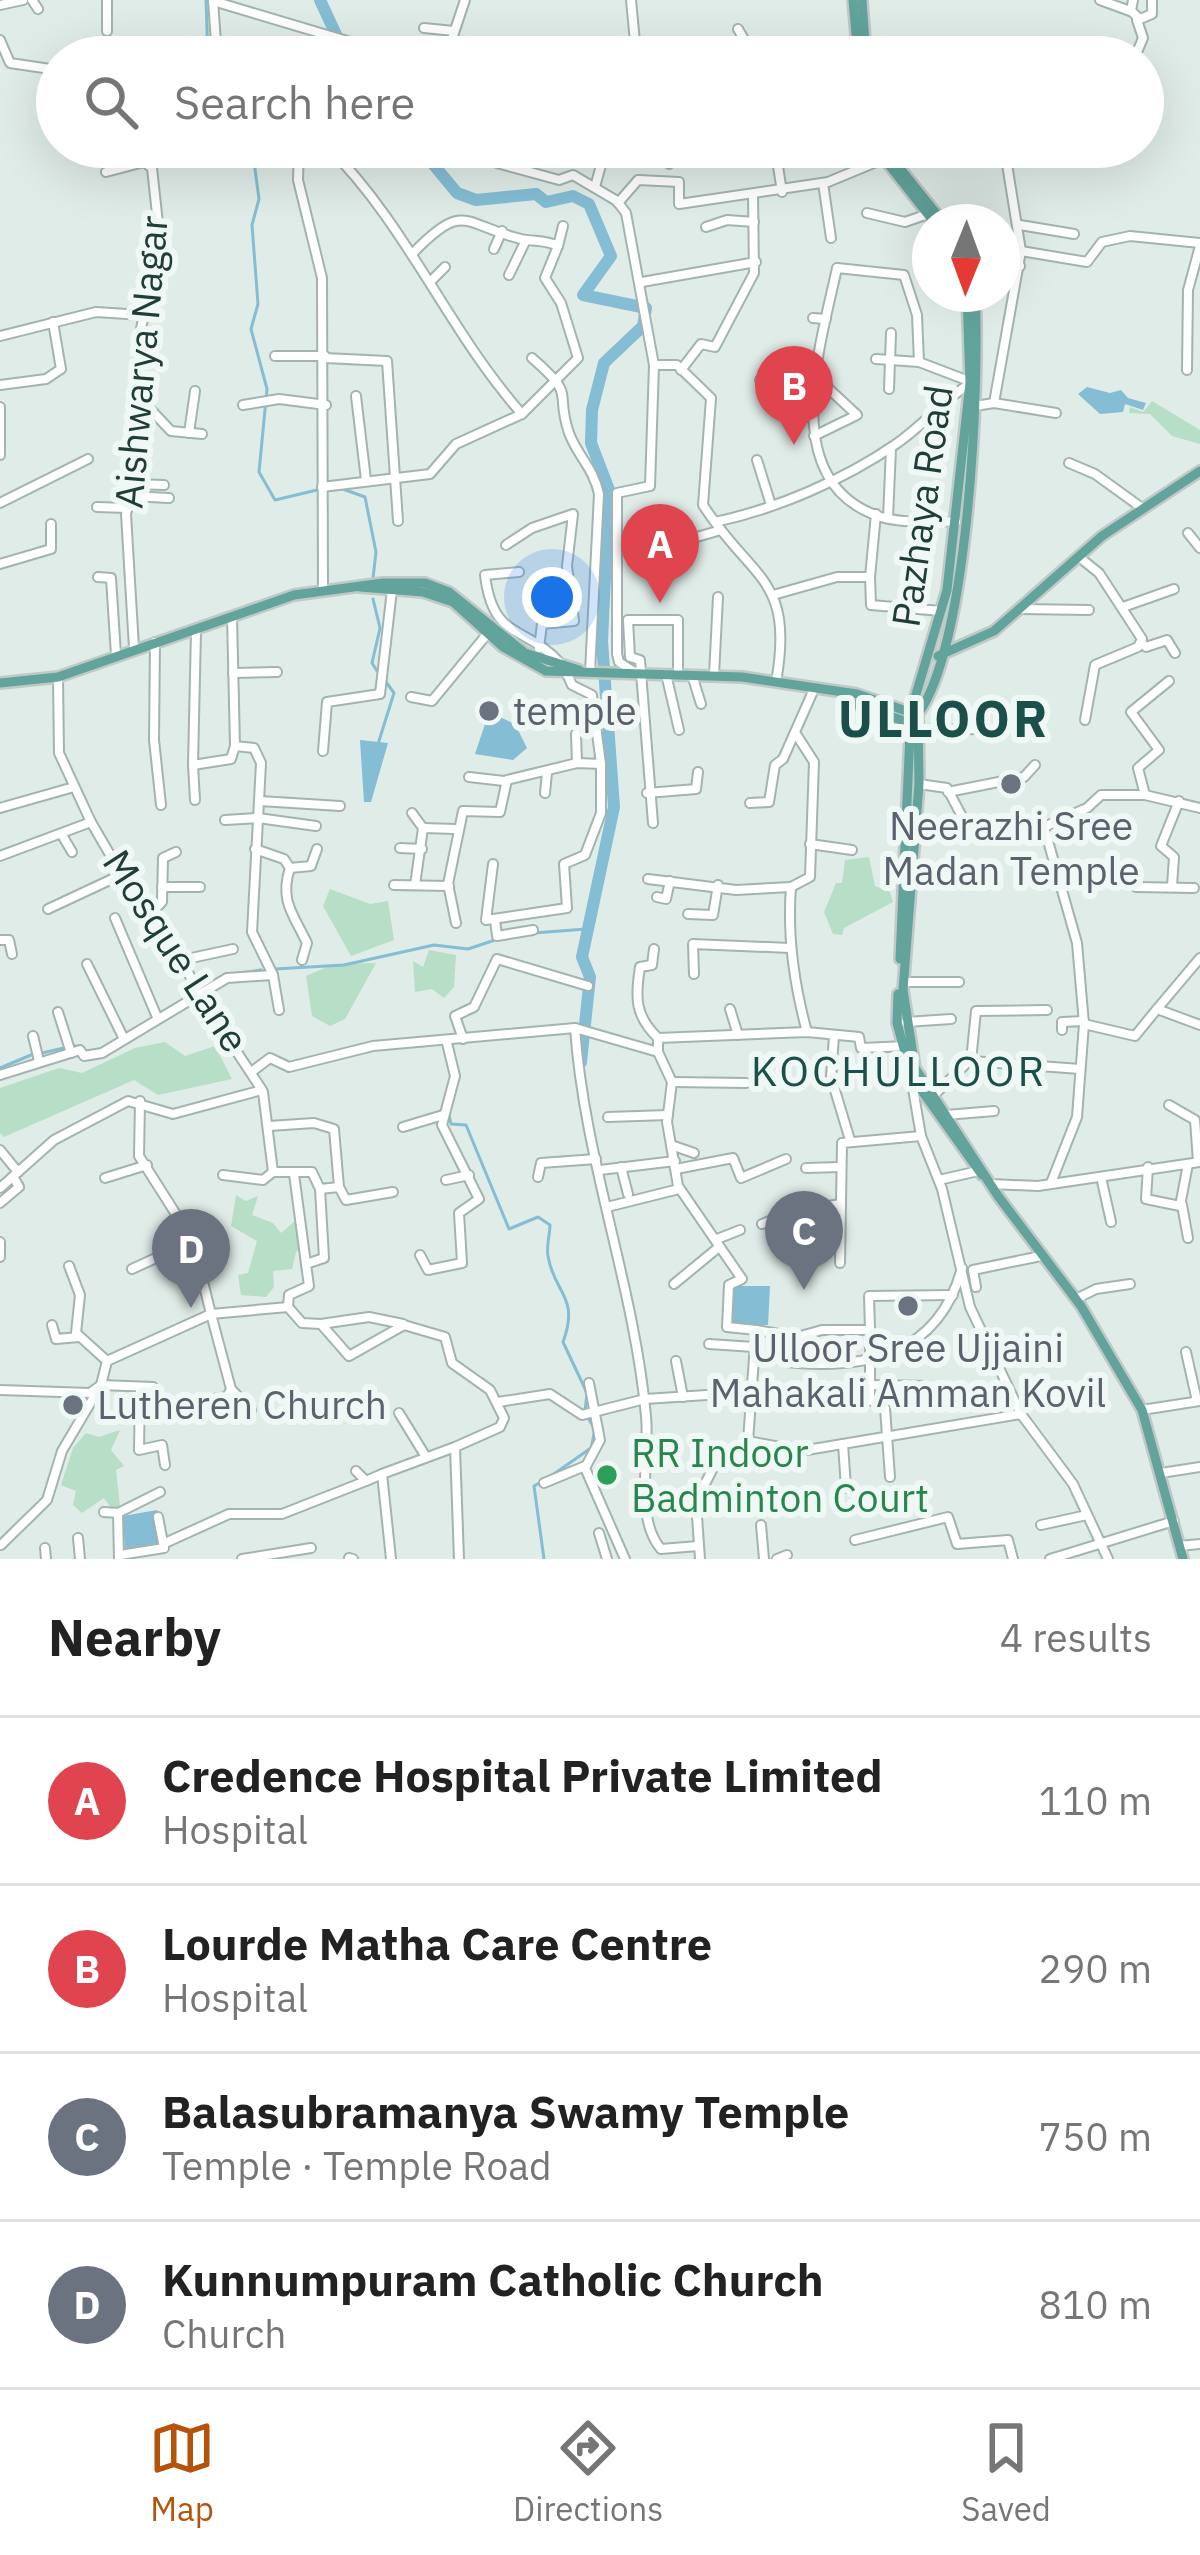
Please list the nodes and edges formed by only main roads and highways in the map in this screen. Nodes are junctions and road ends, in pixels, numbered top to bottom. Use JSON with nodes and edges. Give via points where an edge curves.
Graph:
{"nodes":[{"id":1,"x":853,"y":0,"type":"edge"},
{"id":2,"x":862,"y":0,"type":"edge"},
{"id":3,"x":859,"y":36,"type":"edge"},
{"id":4,"x":862,"y":36,"type":"edge"},
{"id":5,"x":891,"y":168,"type":"edge"},
{"id":6,"x":891,"y":168,"type":"edge"},
{"id":7,"x":921,"y":204,"type":"edge"},
{"id":8,"x":921,"y":204,"type":"edge"},
{"id":9,"x":971,"y":312,"type":"edge"},
{"id":10,"x":973,"y":383,"type":"junction"},
{"id":11,"x":1200,"y":471,"type":"edge"},
{"id":12,"x":359,"y":587,"type":"junction"},
{"id":13,"x":964,"y":649,"type":"junction"},
{"id":14,"x":937,"y":656,"type":"junction"},
{"id":15,"x":566,"y":671,"type":"junction"},
{"id":16,"x":0,"y":683,"type":"edge"},
{"id":17,"x":932,"y":684,"type":"junction"},
{"id":18,"x":913,"y":716,"type":"junction"},
{"id":19,"x":915,"y":784,"type":"junction"},
{"id":20,"x":906,"y":1046,"type":"junction"},
{"id":21,"x":912,"y":1070,"type":"junction"},
{"id":22,"x":991,"y":1184,"type":"junction"},
{"id":23,"x":1183,"y":1559,"type":"edge"}],
"edges":[{"from":1,"to":3,"type":"main road"},
{"from":2,"to":4,"type":"main road"},
{"from":5,"to":7,"type":"main road"},
{"from":6,"to":8,"type":"main road"},
{"from":9,"to":10,"type":"main road","name":"Pazhaya Road"},
{"from":10,"to":14,"type":"main road","name":"Pazhaya Road"},
{"from":10,"to":14,"type":"main road"},
{"from":11,"to":13,"type":"main road"},
{"from":12,"to":15,"type":"main road","via":[[453,602],[528,664]]},
{"from":12,"to":15,"type":"main road","via":[[436,586],[463,599],[512,644]]},
{"from":12,"to":16,"type":"main road","via":[[323,589],[58,677]]},
{"from":13,"to":14,"type":"main road"},
{"from":13,"to":17,"type":"main road"},
{"from":14,"to":17,"type":"main road"},
{"from":14,"to":18,"type":"main road","name":"Pazhaya Road"},
{"from":15,"to":18,"type":"main road","via":[[776,682]]},
{"from":17,"to":18,"type":"main road"},
{"from":18,"to":19,"type":"main road"},
{"from":18,"to":19,"type":"main road","via":[[922,730]]},
{"from":19,"to":20,"type":"main road"},
{"from":19,"to":20,"type":"main road","via":[[897,1008]]},
{"from":20,"to":21,"type":"main road"},
{"from":21,"to":22,"type":"main road"},
{"from":21,"to":22,"type":"main road"},
{"from":22,"to":23,"type":"main road","via":[[1076,1299],[1142,1410]]}]}
